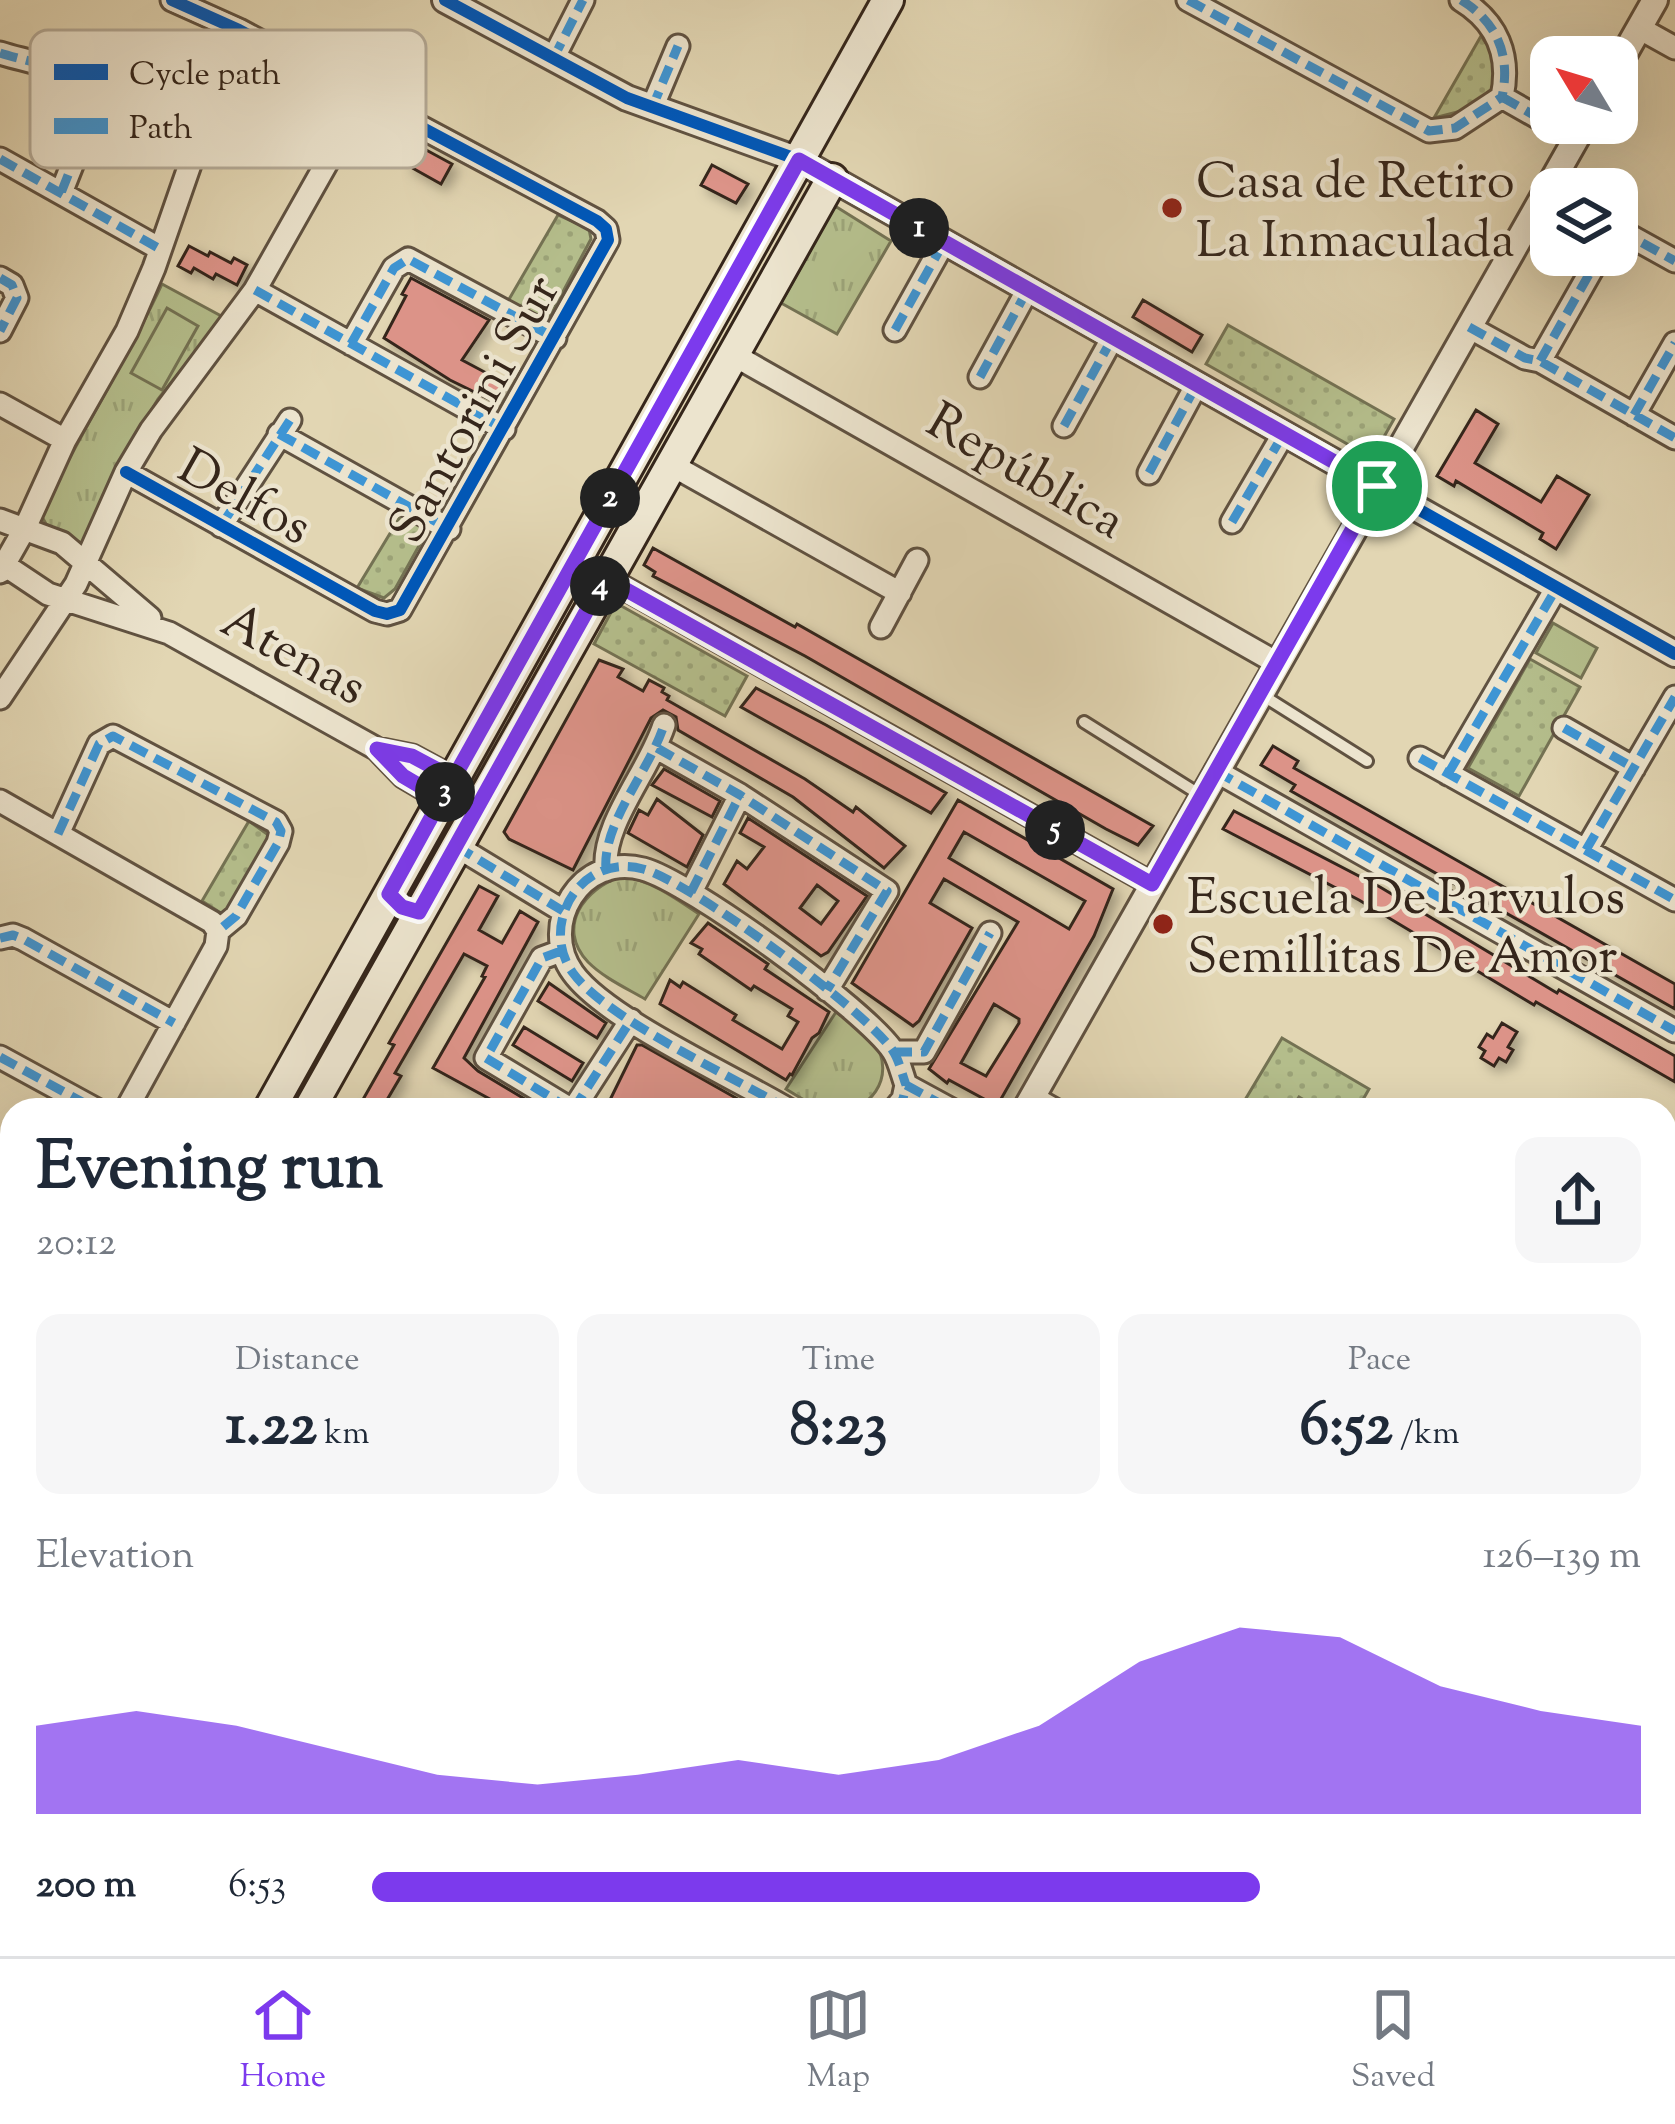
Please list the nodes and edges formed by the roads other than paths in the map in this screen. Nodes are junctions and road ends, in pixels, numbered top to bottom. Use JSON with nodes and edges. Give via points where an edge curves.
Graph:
{"nodes":[{"id":1,"x":172,"y":0,"type":"edge"},
{"id":2,"x":584,"y":0,"type":"edge"},
{"id":3,"x":888,"y":0,"type":"edge"},
{"id":4,"x":1188,"y":0,"type":"edge"},
{"id":5,"x":1462,"y":0,"type":"edge"},
{"id":6,"x":1655,"y":0,"type":"edge"},
{"id":7,"x":460,"y":4,"type":"edge"},
{"id":8,"x":1639,"y":28,"type":"junction"},
{"id":9,"x":237,"y":30,"type":"edge"},
{"id":10,"x":1634,"y":36,"type":"edge"},
{"id":11,"x":678,"y":46,"type":"dead end"},
{"id":12,"x":1675,"y":48,"type":"edge"},
{"id":13,"x":0,"y":53,"type":"edge"},
{"id":14,"x":553,"y":58,"type":"junction"},
{"id":15,"x":30,"y":63,"type":"edge"},
{"id":16,"x":1502,"y":97,"type":"junction"},
{"id":17,"x":652,"y":108,"type":"junction"},
{"id":18,"x":1530,"y":109,"type":"edge"},
{"id":19,"x":426,"y":130,"type":"edge"},
{"id":20,"x":1573,"y":144,"type":"edge"},
{"id":21,"x":0,"y":159,"type":"edge"},
{"id":22,"x":799,"y":160,"type":"junction"},
{"id":23,"x":71,"y":168,"type":"edge"},
{"id":24,"x":189,"y":168,"type":"edge"},
{"id":25,"x":324,"y":168,"type":"edge"},
{"id":26,"x":832,"y":179,"type":"junction"},
{"id":27,"x":61,"y":193,"type":"junction"},
{"id":28,"x":1638,"y":240,"type":"edge"},
{"id":29,"x":944,"y":242,"type":"junction"},
{"id":30,"x":160,"y":249,"type":"junction"},
{"id":31,"x":1675,"y":261,"type":"edge"},
{"id":32,"x":759,"y":274,"type":"junction"},
{"id":33,"x":1588,"y":276,"type":"edge"},
{"id":34,"x":8,"y":286,"type":"edge"},
{"id":35,"x":1028,"y":289,"type":"junction"},
{"id":36,"x":255,"y":290,"type":"junction"},
{"id":37,"x":1476,"y":326,"type":"junction"},
{"id":38,"x":896,"y":330,"type":"dead end"},
{"id":39,"x":0,"y":331,"type":"edge"},
{"id":40,"x":1113,"y":337,"type":"junction"},
{"id":41,"x":555,"y":338,"type":"junction"},
{"id":42,"x":1675,"y":343,"type":"edge"},
{"id":43,"x":351,"y":344,"type":"junction"},
{"id":44,"x":732,"y":354,"type":"junction"},
{"id":45,"x":1540,"y":361,"type":"junction"},
{"id":46,"x":980,"y":377,"type":"dead end"},
{"id":47,"x":1197,"y":384,"type":"junction"},
{"id":48,"x":0,"y":404,"type":"edge"},
{"id":49,"x":1634,"y":415,"type":"junction"},
{"id":50,"x":1064,"y":426,"type":"dead end"},
{"id":51,"x":504,"y":429,"type":"junction"},
{"id":52,"x":1284,"y":433,"type":"junction"},
{"id":53,"x":1675,"y":439,"type":"edge"},
{"id":54,"x":65,"y":440,"type":"junction"},
{"id":55,"x":670,"y":464,"type":"junction"},
{"id":56,"x":126,"y":472,"type":"junction"},
{"id":57,"x":1149,"y":472,"type":"dead end"},
{"id":58,"x":1377,"y":486,"type":"junction"},
{"id":59,"x":0,"y":520,"type":"edge"},
{"id":60,"x":1232,"y":522,"type":"dead end"},
{"id":61,"x":221,"y":526,"type":"junction"},
{"id":62,"x":25,"y":528,"type":"junction"},
{"id":63,"x":449,"y":529,"type":"junction"},
{"id":64,"x":917,"y":560,"type":"dead end"},
{"id":65,"x":86,"y":562,"type":"junction"},
{"id":66,"x":1,"y":567,"type":"edge"},
{"id":67,"x":605,"y":578,"type":"junction"},
{"id":68,"x":1556,"y":587,"type":"junction"},
{"id":69,"x":900,"y":593,"type":"junction"},
{"id":70,"x":66,"y":600,"type":"junction"},
{"id":71,"x":394,"y":613,"type":"joint"},
{"id":72,"x":881,"y":627,"type":"dead end"},
{"id":73,"x":169,"y":633,"type":"junction"},
{"id":74,"x":1675,"y":654,"type":"edge"},
{"id":75,"x":1277,"y":663,"type":"junction"},
{"id":76,"x":1260,"y":694,"type":"junction"},
{"id":77,"x":1675,"y":697,"type":"edge"},
{"id":78,"x":0,"y":698,"type":"edge"},
{"id":79,"x":1084,"y":722,"type":"dead end"},
{"id":80,"x":664,"y":725,"type":"dead end"},
{"id":81,"x":1564,"y":728,"type":"dead end"},
{"id":82,"x":657,"y":748,"type":"junction"},
{"id":83,"x":1420,"y":758,"type":"dead end"},
{"id":84,"x":1367,"y":761,"type":"dead end"},
{"id":85,"x":1634,"y":768,"type":"junction"},
{"id":86,"x":1216,"y":771,"type":"junction"},
{"id":87,"x":1448,"y":774,"type":"junction"},
{"id":88,"x":447,"y":789,"type":"junction"},
{"id":89,"x":740,"y":795,"type":"junction"},
{"id":90,"x":1202,"y":796,"type":"junction"},
{"id":91,"x":0,"y":801,"type":"edge"},
{"id":92,"x":58,"y":834,"type":"junction"},
{"id":93,"x":456,"y":846,"type":"junction"},
{"id":94,"x":1586,"y":850,"type":"junction"},
{"id":95,"x":606,"y":870,"type":"junction"},
{"id":96,"x":1152,"y":884,"type":"junction"},
{"id":97,"x":692,"y":892,"type":"junction"},
{"id":98,"x":389,"y":894,"type":"junction"},
{"id":99,"x":1674,"y":898,"type":"edge"},
{"id":100,"x":563,"y":911,"type":"junction"},
{"id":101,"x":419,"y":912,"type":"junction"},
{"id":102,"x":218,"y":931,"type":"junction"},
{"id":103,"x":988,"y":931,"type":"dead end"},
{"id":104,"x":3,"y":936,"type":"edge"},
{"id":105,"x":561,"y":951,"type":"junction"},
{"id":106,"x":827,"y":990,"type":"junction"},
{"id":107,"x":631,"y":1020,"type":"junction"},
{"id":108,"x":174,"y":1023,"type":"junction"},
{"id":109,"x":1675,"y":1031,"type":"edge"},
{"id":110,"x":894,"y":1052,"type":"junction"},
{"id":111,"x":0,"y":1057,"type":"edge"},
{"id":112,"x":906,"y":1085,"type":"junction"},
{"id":113,"x":75,"y":1098,"type":"edge"},
{"id":114,"x":133,"y":1098,"type":"edge"},
{"id":115,"x":276,"y":1098,"type":"edge"},
{"id":116,"x":317,"y":1098,"type":"edge"},
{"id":117,"x":553,"y":1098,"type":"edge"},
{"id":118,"x":581,"y":1098,"type":"edge"},
{"id":119,"x":761,"y":1098,"type":"edge"},
{"id":120,"x":900,"y":1098,"type":"edge"},
{"id":121,"x":930,"y":1098,"type":"edge"},
{"id":122,"x":1032,"y":1098,"type":"edge"}],
"edges":[{"from":1,"to":9,"type":"street"},
{"from":2,"to":14,"type":"street"},
{"from":3,"to":22,"type":"main road"},
{"from":4,"to":16,"type":"street","via":[[1429,130],[1456,128]]},
{"from":5,"to":16,"type":"street","via":[[1496,33]]},
{"from":6,"to":8,"type":"street"},
{"from":7,"to":14,"type":"street"},
{"from":8,"to":10,"type":"street"},
{"from":8,"to":12,"type":"street"},
{"from":11,"to":17,"type":"street"},
{"from":13,"to":15,"type":"street"},
{"from":14,"to":17,"type":"street"},
{"from":16,"to":18,"type":"street"},
{"from":17,"to":22,"type":"street"},
{"from":19,"to":41,"type":"street","name":"Santorini Sur","via":[[597,220],[608,234]]},
{"from":20,"to":37,"type":"street"},
{"from":21,"to":27,"type":"street"},
{"from":22,"to":26,"type":"street"},
{"from":22,"to":32,"type":"main road","via":[[765,222]]},
{"from":23,"to":27,"type":"street"},
{"from":24,"to":30,"type":"street"},
{"from":25,"to":36,"type":"street"},
{"from":26,"to":29,"type":"street"},
{"from":26,"to":32,"type":"main road"},
{"from":27,"to":30,"type":"street"},
{"from":28,"to":31,"type":"street"},
{"from":29,"to":35,"type":"street"},
{"from":29,"to":38,"type":"street"},
{"from":30,"to":54,"type":"street","via":[[127,332]]},
{"from":32,"to":44,"type":"main road"},
{"from":32,"to":88,"type":"main road"},
{"from":33,"to":45,"type":"street"},
{"from":34,"to":39,"type":"street","via":[[16,303]]},
{"from":35,"to":40,"type":"street"},
{"from":35,"to":46,"type":"street"},
{"from":36,"to":43,"type":"street"},
{"from":36,"to":56,"type":"street"},
{"from":37,"to":45,"type":"street","via":[[1529,348]]},
{"from":37,"to":58,"type":"street"},
{"from":40,"to":47,"type":"street"},
{"from":40,"to":50,"type":"street"},
{"from":41,"to":43,"type":"street","via":[[404,260]]},
{"from":41,"to":51,"type":"street","name":"Santorini Sur"},
{"from":42,"to":49,"type":"street"},
{"from":43,"to":51,"type":"street"},
{"from":44,"to":55,"type":"main road"},
{"from":44,"to":75,"type":"street","name":"República"},
{"from":45,"to":49,"type":"street"},
{"from":47,"to":52,"type":"street"},
{"from":47,"to":57,"type":"street"},
{"from":48,"to":54,"type":"street"},
{"from":49,"to":53,"type":"street"},
{"from":51,"to":63,"type":"street","name":"Santorini Sur"},
{"from":52,"to":58,"type":"street"},
{"from":52,"to":60,"type":"street"},
{"from":54,"to":62,"type":"street"},
{"from":55,"to":67,"type":"main road"},
{"from":55,"to":69,"type":"street"},
{"from":56,"to":61,"type":"street","name":"Delfos"},
{"from":56,"to":65,"type":"street"},
{"from":58,"to":68,"type":"street"},
{"from":58,"to":75,"type":"street"},
{"from":59,"to":62,"type":"street","name":"Atenas"},
{"from":61,"to":63,"type":"street","via":[[284,427]]},
{"from":61,"to":71,"type":"street","name":"Delfos","via":[[375,611]]},
{"from":62,"to":65,"type":"street","name":"Atenas"},
{"from":62,"to":66,"type":"street"},
{"from":63,"to":71,"type":"street","name":"Santorini Sur","via":[[406,606]]},
{"from":64,"to":69,"type":"street"},
{"from":65,"to":70,"type":"street"},
{"from":65,"to":73,"type":"street","name":"Atenas"},
{"from":66,"to":70,"type":"street","name":"Atenas"},
{"from":67,"to":93,"type":"main road"},
{"from":67,"to":96,"type":"street"},
{"from":68,"to":74,"type":"street"},
{"from":68,"to":87,"type":"street"},
{"from":69,"to":72,"type":"street"},
{"from":70,"to":73,"type":"street","name":"Atenas"},
{"from":70,"to":78,"type":"street"},
{"from":73,"to":88,"type":"street","name":"Atenas","via":[[377,749],[412,756]]},
{"from":75,"to":76,"type":"street"},
{"from":76,"to":84,"type":"lane"},
{"from":76,"to":86,"type":"street"},
{"from":77,"to":85,"type":"street"},
{"from":79,"to":90,"type":"lane"},
{"from":80,"to":82,"type":"street"},
{"from":81,"to":85,"type":"street"},
{"from":82,"to":89,"type":"street"},
{"from":82,"to":95,"type":"street","via":[[604,846]]},
{"from":83,"to":87,"type":"street"},
{"from":85,"to":94,"type":"street"},
{"from":86,"to":90,"type":"street"},
{"from":86,"to":109,"type":"street"},
{"from":87,"to":94,"type":"street"},
{"from":88,"to":98,"type":"main road"},
{"from":89,"to":97,"type":"street"},
{"from":89,"to":106,"type":"street","via":[[887,891]]},
{"from":90,"to":96,"type":"street"},
{"from":91,"to":92,"type":"street"},
{"from":92,"to":102,"type":"street"},
{"from":92,"to":102,"type":"street","via":[[108,737],[276,822],[278,844],[236,916]]},
{"from":93,"to":100,"type":"street"},
{"from":93,"to":101,"type":"main road"},
{"from":94,"to":99,"type":"street"},
{"from":95,"to":97,"type":"street","via":[[645,869]]},
{"from":95,"to":100,"type":"street","via":[[584,881]]},
{"from":96,"to":122,"type":"street"},
{"from":97,"to":106,"type":"street"},
{"from":98,"to":101,"type":"main road"},
{"from":98,"to":115,"type":"main road"},
{"from":100,"to":105,"type":"street"},
{"from":101,"to":116,"type":"main road"},
{"from":102,"to":108,"type":"street"},
{"from":103,"to":110,"type":"street","via":[[924,1052]]},
{"from":104,"to":108,"type":"street","via":[[23,939]]},
{"from":105,"to":107,"type":"street","via":[[576,978]]},
{"from":105,"to":117,"type":"street","via":[[542,958],[486,1058]]},
{"from":106,"to":110,"type":"street"},
{"from":107,"to":118,"type":"street"},
{"from":107,"to":119,"type":"street"},
{"from":108,"to":114,"type":"street"},
{"from":110,"to":112,"type":"street"},
{"from":111,"to":113,"type":"street"},
{"from":112,"to":120,"type":"street"},
{"from":112,"to":121,"type":"street"}]}
